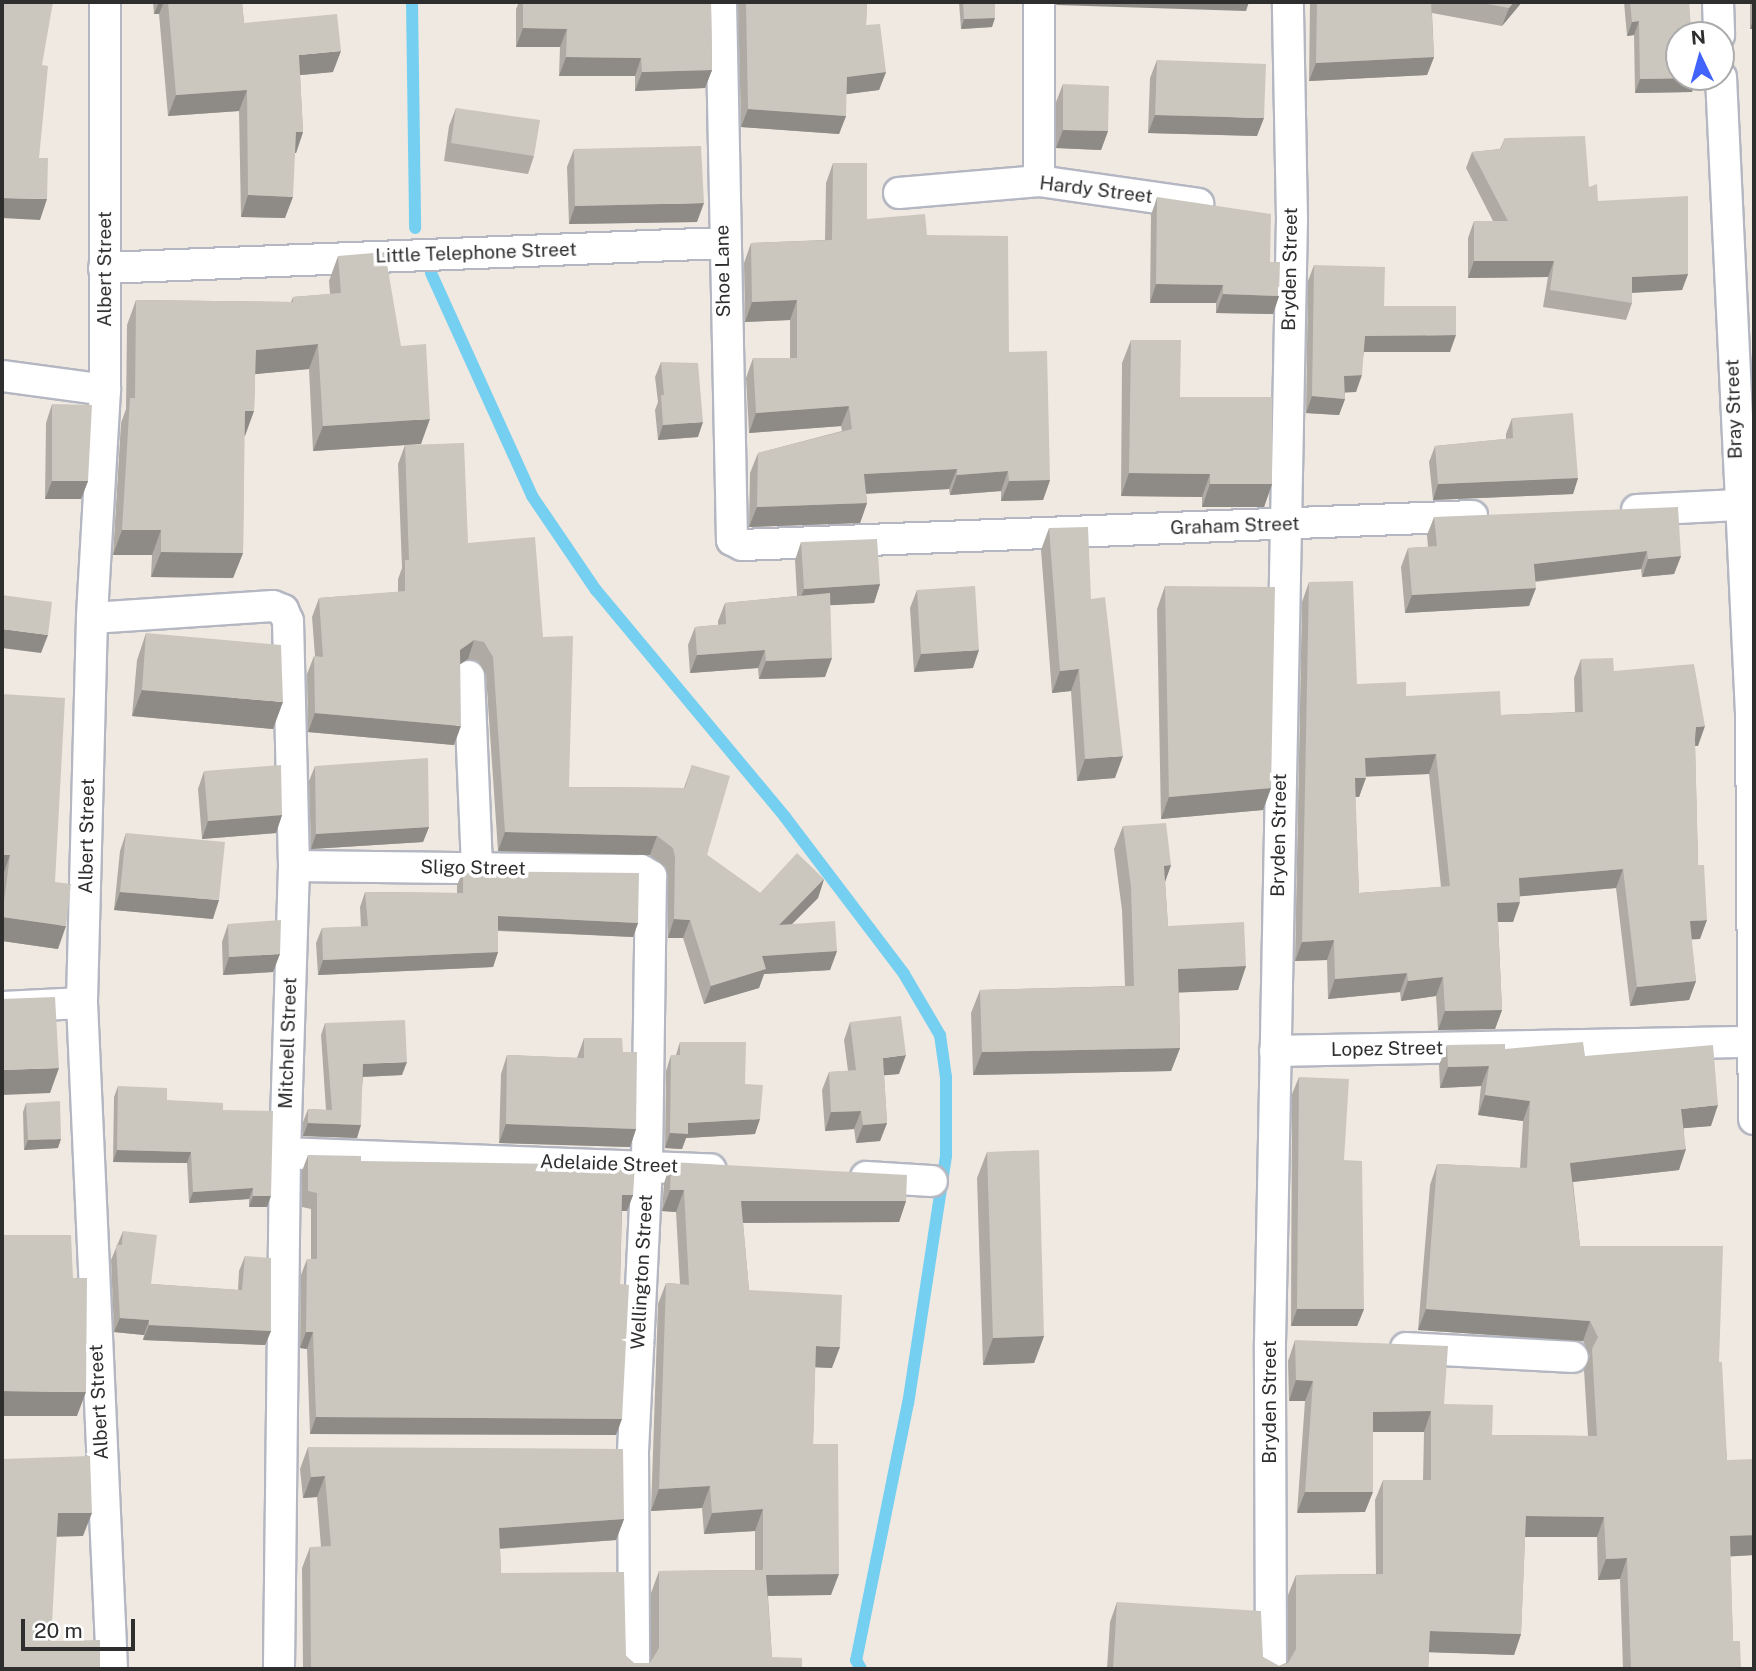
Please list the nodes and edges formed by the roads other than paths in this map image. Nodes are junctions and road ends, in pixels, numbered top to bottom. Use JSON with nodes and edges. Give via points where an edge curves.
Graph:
{"nodes":[{"id":1,"x":105,"y":2,"type":"edge"},
{"id":2,"x":721,"y":2,"type":"edge"},
{"id":3,"x":1039,"y":2,"type":"edge"},
{"id":4,"x":1289,"y":2,"type":"edge"},
{"id":5,"x":1718,"y":2,"type":"edge"},
{"id":6,"x":1719,"y":21,"type":"edge"},
{"id":7,"x":1722,"y":91,"type":"edge"},
{"id":8,"x":1040,"y":181,"type":"junction"},
{"id":9,"x":898,"y":193,"type":"dead end"},
{"id":10,"x":1230,"y":210,"type":"edge"},
{"id":11,"x":723,"y":243,"type":"junction"},
{"id":12,"x":104,"y":268,"type":"junction"},
{"id":13,"x":2,"y":376,"type":"edge"},
{"id":14,"x":105,"y":390,"type":"junction"},
{"id":15,"x":1738,"y":505,"type":"junction"},
{"id":16,"x":1614,"y":511,"type":"edge"},
{"id":17,"x":1504,"y":515,"type":"edge"},
{"id":18,"x":1284,"y":524,"type":"junction"},
{"id":19,"x":732,"y":540,"type":"joint"},
{"id":20,"x":1748,"y":544,"type":"edge"},
{"id":21,"x":92,"y":618,"type":"junction"},
{"id":22,"x":469,"y":676,"type":"dead end"},
{"id":23,"x":1753,"y":712,"type":"edge"},
{"id":24,"x":294,"y":866,"type":"junction"},
{"id":25,"x":477,"y":868,"type":"junction"},
{"id":26,"x":651,"y":876,"type":"joint"},
{"id":27,"x":82,"y":1003,"type":"junction"},
{"id":28,"x":2,"y":1007,"type":"edge"},
{"id":29,"x":1751,"y":1042,"type":"junction"},
{"id":30,"x":1275,"y":1051,"type":"junction"},
{"id":31,"x":1754,"y":1119,"type":"edge"},
{"id":32,"x":285,"y":1153,"type":"junction"},
{"id":33,"x":647,"y":1165,"type":"junction"},
{"id":34,"x":742,"y":1170,"type":"edge"},
{"id":35,"x":837,"y":1176,"type":"edge"},
{"id":36,"x":932,"y":1181,"type":"dead end"},
{"id":37,"x":1380,"y":1345,"type":"edge"},
{"id":38,"x":1573,"y":1357,"type":"dead end"},
{"id":39,"x":112,"y":1669,"type":"edge"},
{"id":40,"x":279,"y":1669,"type":"edge"},
{"id":41,"x":634,"y":1669,"type":"edge"},
{"id":42,"x":1271,"y":1669,"type":"edge"}],
"edges":[{"from":1,"to":12,"type":"street","name":"Albert Street"},
{"from":2,"to":11,"type":"street","name":"Shoe Lane"},
{"from":3,"to":8,"type":"street"},
{"from":4,"to":18,"type":"street","name":"Bryden Street","via":[[1278,217]]},
{"from":5,"to":6,"type":"street"},
{"from":7,"to":15,"type":"street","name":"Bray Street"},
{"from":8,"to":9,"type":"street","name":"Hardy Street"},
{"from":8,"to":10,"type":"street","name":"Hardy Street"},
{"from":11,"to":12,"type":"street","name":"Little Telephone Street"},
{"from":11,"to":19,"type":"street","name":"Shoe Lane"},
{"from":12,"to":14,"type":"street","name":"Albert Street"},
{"from":13,"to":14,"type":"street"},
{"from":14,"to":21,"type":"street","name":"Albert Street"},
{"from":15,"to":16,"type":"street"},
{"from":15,"to":20,"type":"street","name":"Bray Street"},
{"from":17,"to":18,"type":"street","name":"Graham Street"},
{"from":18,"to":19,"type":"street","name":"Graham Street","via":[[742,545]]},
{"from":18,"to":30,"type":"street","name":"Bryden Street"},
{"from":20,"to":23,"type":"street","name":"Bray Street"},
{"from":21,"to":24,"type":"street","name":"Mitchell Street","via":[[273,606],[283,610],[288,621]]},
{"from":21,"to":27,"type":"street","name":"Albert Street"},
{"from":22,"to":25,"type":"street"},
{"from":23,"to":29,"type":"street","name":"Bray Street"},
{"from":24,"to":25,"type":"street","name":"Sligo Street"},
{"from":24,"to":32,"type":"street","name":"Mitchell Street"},
{"from":25,"to":26,"type":"street","name":"Sligo Street","via":[[641,870]]},
{"from":26,"to":33,"type":"street","name":"Wellington Street"},
{"from":27,"to":28,"type":"street"},
{"from":27,"to":39,"type":"street","name":"Albert Street"},
{"from":29,"to":30,"type":"street","name":"Lopez Street"},
{"from":29,"to":31,"type":"street","name":"Bray Street"},
{"from":30,"to":42,"type":"street","name":"Bryden Street","via":[[1284,1343]]},
{"from":32,"to":33,"type":"street","name":"Adelaide Street"},
{"from":32,"to":40,"type":"street","name":"Mitchell Street","via":[[296,1451]]},
{"from":33,"to":34,"type":"street","name":"Adelaide Street"},
{"from":33,"to":41,"type":"street","name":"Wellington Street","via":[[620,1453]]},
{"from":35,"to":36,"type":"street"},
{"from":37,"to":38,"type":"street"}]}
